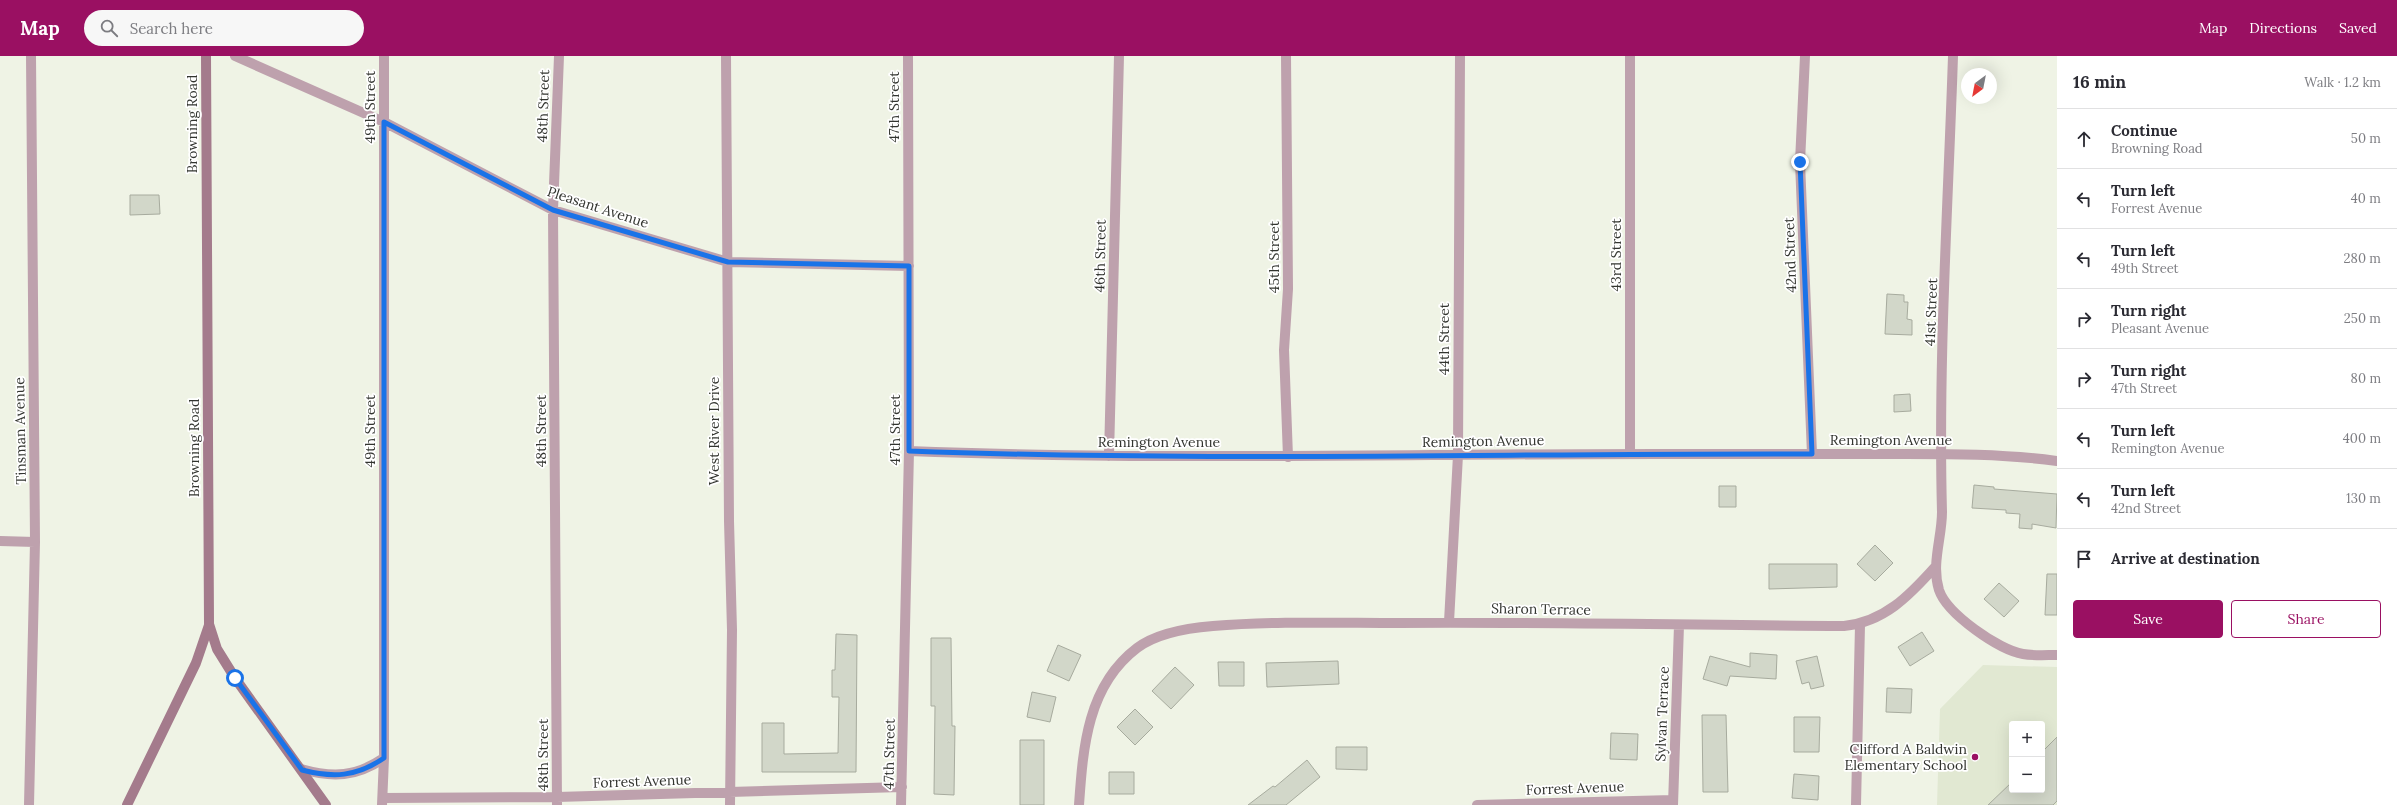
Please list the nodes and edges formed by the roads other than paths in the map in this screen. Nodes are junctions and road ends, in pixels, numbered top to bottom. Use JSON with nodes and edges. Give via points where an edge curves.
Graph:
{"nodes":[{"id":1,"x":31,"y":56,"type":"edge"},
{"id":2,"x":206,"y":56,"type":"edge"},
{"id":3,"x":235,"y":56,"type":"edge"},
{"id":4,"x":384,"y":56,"type":"edge"},
{"id":5,"x":559,"y":56,"type":"edge"},
{"id":6,"x":726,"y":56,"type":"edge"},
{"id":7,"x":908,"y":56,"type":"edge"},
{"id":8,"x":1119,"y":56,"type":"edge"},
{"id":9,"x":1286,"y":56,"type":"edge"},
{"id":10,"x":1460,"y":56,"type":"edge"},
{"id":11,"x":1630,"y":56,"type":"edge"},
{"id":12,"x":1805,"y":56,"type":"edge"},
{"id":13,"x":1953,"y":56,"type":"edge"},
{"id":14,"x":384,"y":122,"type":"junction"},
{"id":15,"x":553,"y":210,"type":"junction"},
{"id":16,"x":728,"y":262,"type":"junction"},
{"id":17,"x":909,"y":266,"type":"junction"},
{"id":18,"x":909,"y":451,"type":"junction"},
{"id":19,"x":1630,"y":453,"type":"junction"},
{"id":20,"x":1812,"y":454,"type":"junction"},
{"id":21,"x":1940,"y":454,"type":"junction"},
{"id":22,"x":1458,"y":455,"type":"junction"},
{"id":23,"x":1109,"y":456,"type":"junction"},
{"id":24,"x":1288,"y":457,"type":"junction"},
{"id":25,"x":2057,"y":461,"type":"edge"},
{"id":26,"x":0,"y":541,"type":"edge"},
{"id":27,"x":35,"y":542,"type":"junction"},
{"id":28,"x":1935,"y":567,"type":"junction"},
{"id":29,"x":1448,"y":622,"type":"junction"},
{"id":30,"x":209,"y":624,"type":"junction"},
{"id":31,"x":1678,"y":625,"type":"junction"},
{"id":32,"x":1860,"y":625,"type":"junction"},
{"id":33,"x":2057,"y":655,"type":"edge"},
{"id":34,"x":384,"y":758,"type":"junction"},
{"id":35,"x":302,"y":770,"type":"junction"},
{"id":36,"x":902,"y":787,"type":"junction"},
{"id":37,"x":730,"y":792,"type":"junction"},
{"id":38,"x":557,"y":801,"type":"edge"},
{"id":39,"x":382,"y":802,"type":"edge"},
{"id":40,"x":1673,"y":802,"type":"edge"},
{"id":41,"x":29,"y":805,"type":"edge"},
{"id":42,"x":127,"y":805,"type":"edge"},
{"id":43,"x":326,"y":805,"type":"edge"},
{"id":44,"x":730,"y":805,"type":"edge"},
{"id":45,"x":901,"y":805,"type":"edge"},
{"id":46,"x":1080,"y":805,"type":"edge"},
{"id":47,"x":1477,"y":805,"type":"edge"},
{"id":48,"x":1856,"y":805,"type":"edge"}],
"edges":[{"from":1,"to":27,"type":"street","name":"Tinsman Avenue"},
{"from":2,"to":30,"type":"main road","name":"Browning Road"},
{"from":3,"to":14,"type":"street","name":"Pleasant Avenue"},
{"from":4,"to":14,"type":"street","name":"49th Street"},
{"from":5,"to":15,"type":"street","name":"48th Street"},
{"from":6,"to":16,"type":"street","name":"West River Drive"},
{"from":7,"to":17,"type":"street","name":"47th Street"},
{"from":8,"to":23,"type":"street","name":"46th Street"},
{"from":9,"to":24,"type":"street","name":"45th Street","via":[[1288,289],[1284,350]]},
{"from":10,"to":22,"type":"street","name":"44th Street"},
{"from":11,"to":19,"type":"street","name":"43rd Street"},
{"from":12,"to":20,"type":"street","name":"42nd Street","via":[[1800,162]]},
{"from":13,"to":21,"type":"street","name":"41st Street"},
{"from":14,"to":15,"type":"street","name":"Pleasant Avenue"},
{"from":14,"to":34,"type":"street","name":"49th Street"},
{"from":15,"to":16,"type":"street","name":"Pleasant Avenue"},
{"from":15,"to":38,"type":"street","name":"48th Street"},
{"from":16,"to":17,"type":"street","name":"Pleasant Avenue"},
{"from":16,"to":37,"type":"street","name":"West River Drive","via":[[728,521],[732,630]]},
{"from":17,"to":18,"type":"street","name":"47th Street"},
{"from":18,"to":23,"type":"street","name":"Remington Avenue"},
{"from":18,"to":36,"type":"street","name":"47th Street"},
{"from":19,"to":20,"type":"street","name":"Remington Avenue"},
{"from":19,"to":22,"type":"street","name":"Remington Avenue"},
{"from":20,"to":21,"type":"street","name":"Remington Avenue"},
{"from":21,"to":25,"type":"street","name":"Remington Avenue","via":[[2018,456]]},
{"from":21,"to":28,"type":"street","name":"41st Street","via":[[1942,527]]},
{"from":22,"to":24,"type":"street","name":"Remington Avenue"},
{"from":22,"to":29,"type":"street","name":"44th Street"},
{"from":23,"to":24,"type":"street","name":"Remington Avenue"},
{"from":26,"to":27,"type":"street"},
{"from":27,"to":41,"type":"street","name":"Tinsman Avenue"},
{"from":28,"to":32,"type":"street","name":"Sharon Terrace","via":[[1906,600]]},
{"from":28,"to":33,"type":"street","via":[[1939,591],[1957,615],[1996,644],[2023,654]]},
{"from":29,"to":31,"type":"street","name":"Sharon Terrace"},
{"from":29,"to":46,"type":"street","name":"Sharon Terrace","via":[[1211,626],[1180,630],[1154,638],[1137,648],[1120,664],[1094,704],[1086,731]]},
{"from":30,"to":35,"type":"main road","name":"Browning Road","via":[[217,649],[235,678]]},
{"from":30,"to":42,"type":"main road","via":[[196,664]]},
{"from":31,"to":32,"type":"street","name":"Sharon Terrace"},
{"from":31,"to":40,"type":"street","name":"Sylvan Terrace"},
{"from":32,"to":48,"type":"street"},
{"from":34,"to":35,"type":"street","via":[[364,769],[347,774],[331,776]]},
{"from":34,"to":39,"type":"street","name":"49th Street"},
{"from":35,"to":43,"type":"main road","name":"Browning Road"},
{"from":36,"to":37,"type":"street","name":"Forrest Avenue"},
{"from":36,"to":45,"type":"street","name":"47th Street"},
{"from":37,"to":38,"type":"street","name":"Forrest Avenue"},
{"from":37,"to":44,"type":"street","name":"West River Drive"},
{"from":38,"to":39,"type":"street","name":"Forrest Avenue"},
{"from":40,"to":47,"type":"street","name":"Forrest Avenue"}]}
